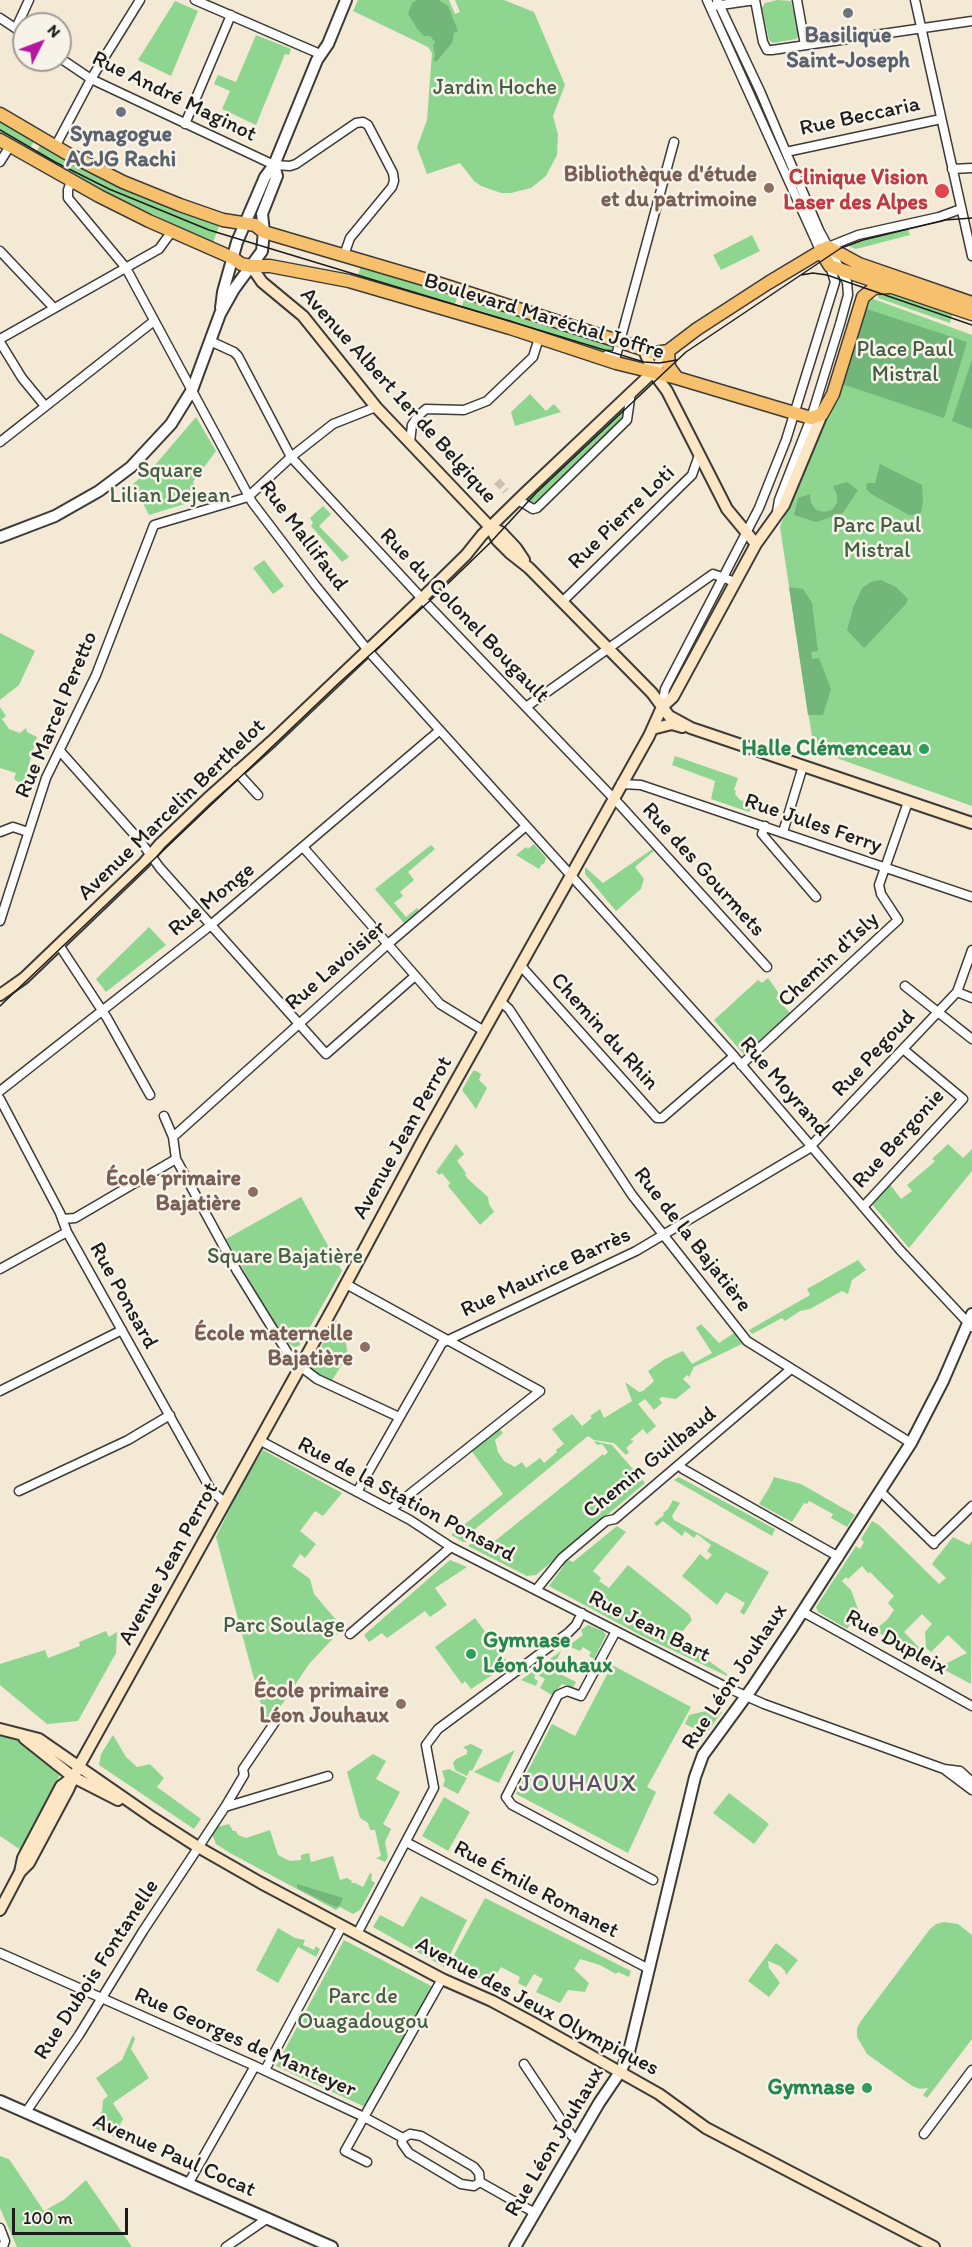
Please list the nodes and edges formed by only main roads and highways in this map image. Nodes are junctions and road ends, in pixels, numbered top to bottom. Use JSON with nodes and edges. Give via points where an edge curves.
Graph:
{"nodes":[{"id":1,"x":0,"y":114,"type":"edge"},
{"id":2,"x":5,"y":143,"type":"edge"},
{"id":3,"x":824,"y":248,"type":"junction"},
{"id":4,"x":251,"y":266,"type":"junction"},
{"id":5,"x":889,"y":287,"type":"junction"},
{"id":6,"x":972,"y":310,"type":"edge"},
{"id":7,"x":644,"y":350,"type":"junction"},
{"id":8,"x":668,"y":351,"type":"junction"},
{"id":9,"x":653,"y":372,"type":"junction"},
{"id":10,"x":677,"y":378,"type":"junction"},
{"id":11,"x":667,"y":392,"type":"junction"},
{"id":12,"x":817,"y":416,"type":"junction"},
{"id":13,"x":490,"y":527,"type":"junction"},
{"id":14,"x":756,"y":544,"type":"junction"},
{"id":15,"x":662,"y":707,"type":"junction"},
{"id":16,"x":692,"y":728,"type":"junction"},
{"id":17,"x":652,"y":729,"type":"junction"},
{"id":18,"x":972,"y":823,"type":"edge"},
{"id":19,"x":0,"y":995,"type":"edge"},
{"id":20,"x":0,"y":1729,"type":"edge"},
{"id":21,"x":76,"y":1771,"type":"junction"},
{"id":22,"x":0,"y":1910,"type":"edge"},
{"id":23,"x":934,"y":2247,"type":"edge"}],
"edges":[{"from":1,"to":7,"type":"main road","name":"Boulevard Maréchal Joffre","via":[[123,182],[223,220],[255,225]]},
{"from":2,"to":4,"type":"main road","via":[[71,181]]},
{"from":3,"to":5,"type":"main road","via":[[836,268]]},
{"from":3,"to":6,"type":"main road"},
{"from":3,"to":8,"type":"main road"},
{"from":4,"to":9,"type":"main road","name":"Boulevard Maréchal Joffre","via":[[349,281]]},
{"from":4,"to":13,"type":"main road","name":"Avenue Albert 1er de Belgique","via":[[262,282],[316,330],[376,407]]},
{"from":5,"to":6,"type":"main road"},
{"from":5,"to":12,"type":"main road","via":[[874,288],[863,297],[833,394]]},
{"from":7,"to":8,"type":"main road","name":"Boulevard Maréchal Joffre"},
{"from":7,"to":9,"type":"main road"},
{"from":8,"to":9,"type":"main road","name":"Avenue Marcelin Berthelot"},
{"from":8,"to":10,"type":"main road","via":[[669,367]]},
{"from":9,"to":10,"type":"main road","name":"Boulevard Maréchal Joffre"},
{"from":9,"to":11,"type":"main road"},
{"from":9,"to":13,"type":"main road","name":"Avenue Marcelin Berthelot"},
{"from":10,"to":11,"type":"main road","via":[[668,385]]},
{"from":10,"to":12,"type":"main road","name":"Boulevard Maréchal Joffre"},
{"from":11,"to":14,"type":"main road","via":[[727,509]]},
{"from":12,"to":14,"type":"main road","via":[[784,505]]},
{"from":13,"to":15,"type":"main road","name":"Avenue Albert 1er de Belgique","via":[[510,553],[608,648]]},
{"from":13,"to":19,"type":"main road","name":"Avenue Marcelin Berthelot","via":[[466,555],[59,945]]},
{"from":14,"to":15,"type":"main road","name":"Avenue Jean Perrot","via":[[673,697]]},
{"from":15,"to":16,"type":"main road","name":"Avenue Albert 1er de Belgique","via":[[669,716]]},
{"from":15,"to":17,"type":"main road","name":"Avenue Jean Perrot"},
{"from":16,"to":17,"type":"main road","via":[[672,724]]},
{"from":16,"to":18,"type":"main road"},
{"from":17,"to":21,"type":"main road","name":"Avenue Jean Perrot"},
{"from":20,"to":21,"type":"main road","name":"Avenue des Jeux Olympiques","via":[[18,1734]]},
{"from":21,"to":22,"type":"main road","name":"Avenue Jean Perrot"},
{"from":21,"to":23,"type":"main road","name":"Avenue des Jeux Olympiques","via":[[198,1847],[441,1979],[492,2001],[659,2094],[706,2128]]}]}
